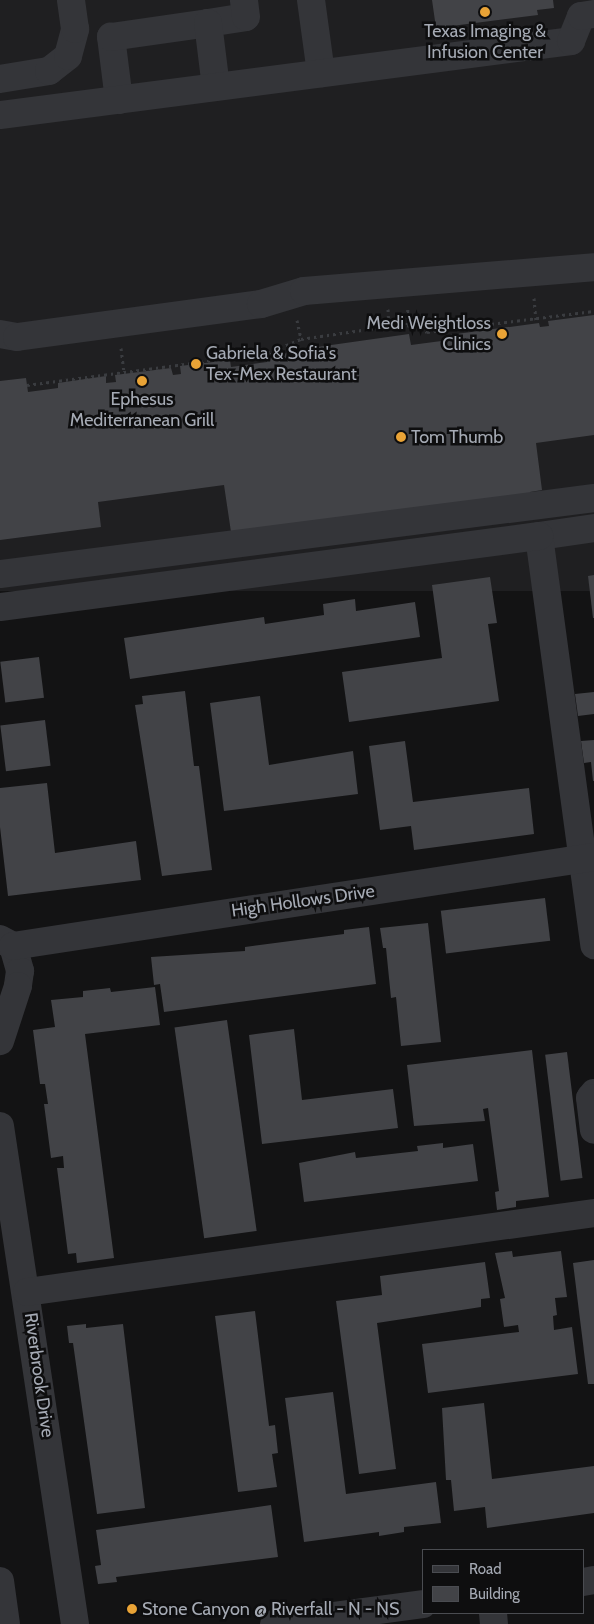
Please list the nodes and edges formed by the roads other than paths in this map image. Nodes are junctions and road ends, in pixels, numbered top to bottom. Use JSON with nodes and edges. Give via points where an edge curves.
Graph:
{"nodes":[{"id":1,"x":72,"y":0,"type":"edge"},
{"id":2,"x":244,"y":0,"type":"edge"},
{"id":3,"x":311,"y":0,"type":"edge"},
{"id":4,"x":585,"y":10,"type":"edge"},
{"id":5,"x":208,"y":23,"type":"junction"},
{"id":6,"x":321,"y":73,"type":"junction"},
{"id":7,"x":0,"y":79,"type":"edge"},
{"id":8,"x":216,"y":87,"type":"junction"},
{"id":9,"x":119,"y":100,"type":"junction"},
{"id":10,"x":0,"y":115,"type":"edge"},
{"id":11,"x":594,"y":267,"type":"edge"},
{"id":12,"x":0,"y":334,"type":"edge"},
{"id":13,"x":594,"y":498,"type":"edge"},
{"id":14,"x":594,"y":528,"type":"edge"},
{"id":15,"x":539,"y":536,"type":"junction"},
{"id":16,"x":0,"y":574,"type":"edge"},
{"id":17,"x":0,"y":607,"type":"edge"},
{"id":18,"x":588,"y":858,"type":"edge"},
{"id":19,"x":7,"y":942,"type":"edge"},
{"id":20,"x":594,"y":945,"type":"edge"},
{"id":21,"x":4,"y":1012,"type":"edge"},
{"id":22,"x":0,"y":1041,"type":"edge"},
{"id":23,"x":594,"y":1093,"type":"edge"},
{"id":24,"x":0,"y":1126,"type":"edge"},
{"id":25,"x":594,"y":1130,"type":"edge"},
{"id":26,"x":594,"y":1213,"type":"edge"},
{"id":27,"x":27,"y":1292,"type":"junction"},
{"id":28,"x":0,"y":1581,"type":"edge"},
{"id":29,"x":422,"y":1604,"type":"edge"},
{"id":30,"x":282,"y":1623,"type":"edge"},
{"id":31,"x":6,"y":1624,"type":"edge"},
{"id":32,"x":75,"y":1624,"type":"edge"}],
"edges":[{"from":1,"to":7,"type":"street","via":[[75,29],[68,56],[49,72]]},
{"from":2,"to":5,"type":"street","via":[[246,17]]},
{"from":3,"to":6,"type":"street"},
{"from":4,"to":6,"type":"street","via":[[571,41]]},
{"from":5,"to":8,"type":"street"},
{"from":5,"to":9,"type":"street","via":[[111,37]]},
{"from":6,"to":8,"type":"street"},
{"from":8,"to":9,"type":"street"},
{"from":9,"to":10,"type":"street"},
{"from":11,"to":12,"type":"street","via":[[313,290],[261,304],[17,337]]},
{"from":13,"to":16,"type":"street"},
{"from":14,"to":15,"type":"street"},
{"from":15,"to":17,"type":"street"},
{"from":15,"to":18,"type":"street"},
{"from":18,"to":19,"type":"street","name":"High Hollows Drive"},
{"from":18,"to":20,"type":"street"},
{"from":19,"to":21,"type":"street","name":"High Hollows Drive","via":[[20,971]]},
{"from":21,"to":22,"type":"street"},
{"from":23,"to":25,"type":"street","via":[[590,1098]]},
{"from":24,"to":27,"type":"street","name":"Riverbrook Drive"},
{"from":26,"to":27,"type":"street"},
{"from":27,"to":32,"type":"street","name":"Riverbrook Drive"},
{"from":28,"to":31,"type":"street"},
{"from":29,"to":30,"type":"street"}]}
